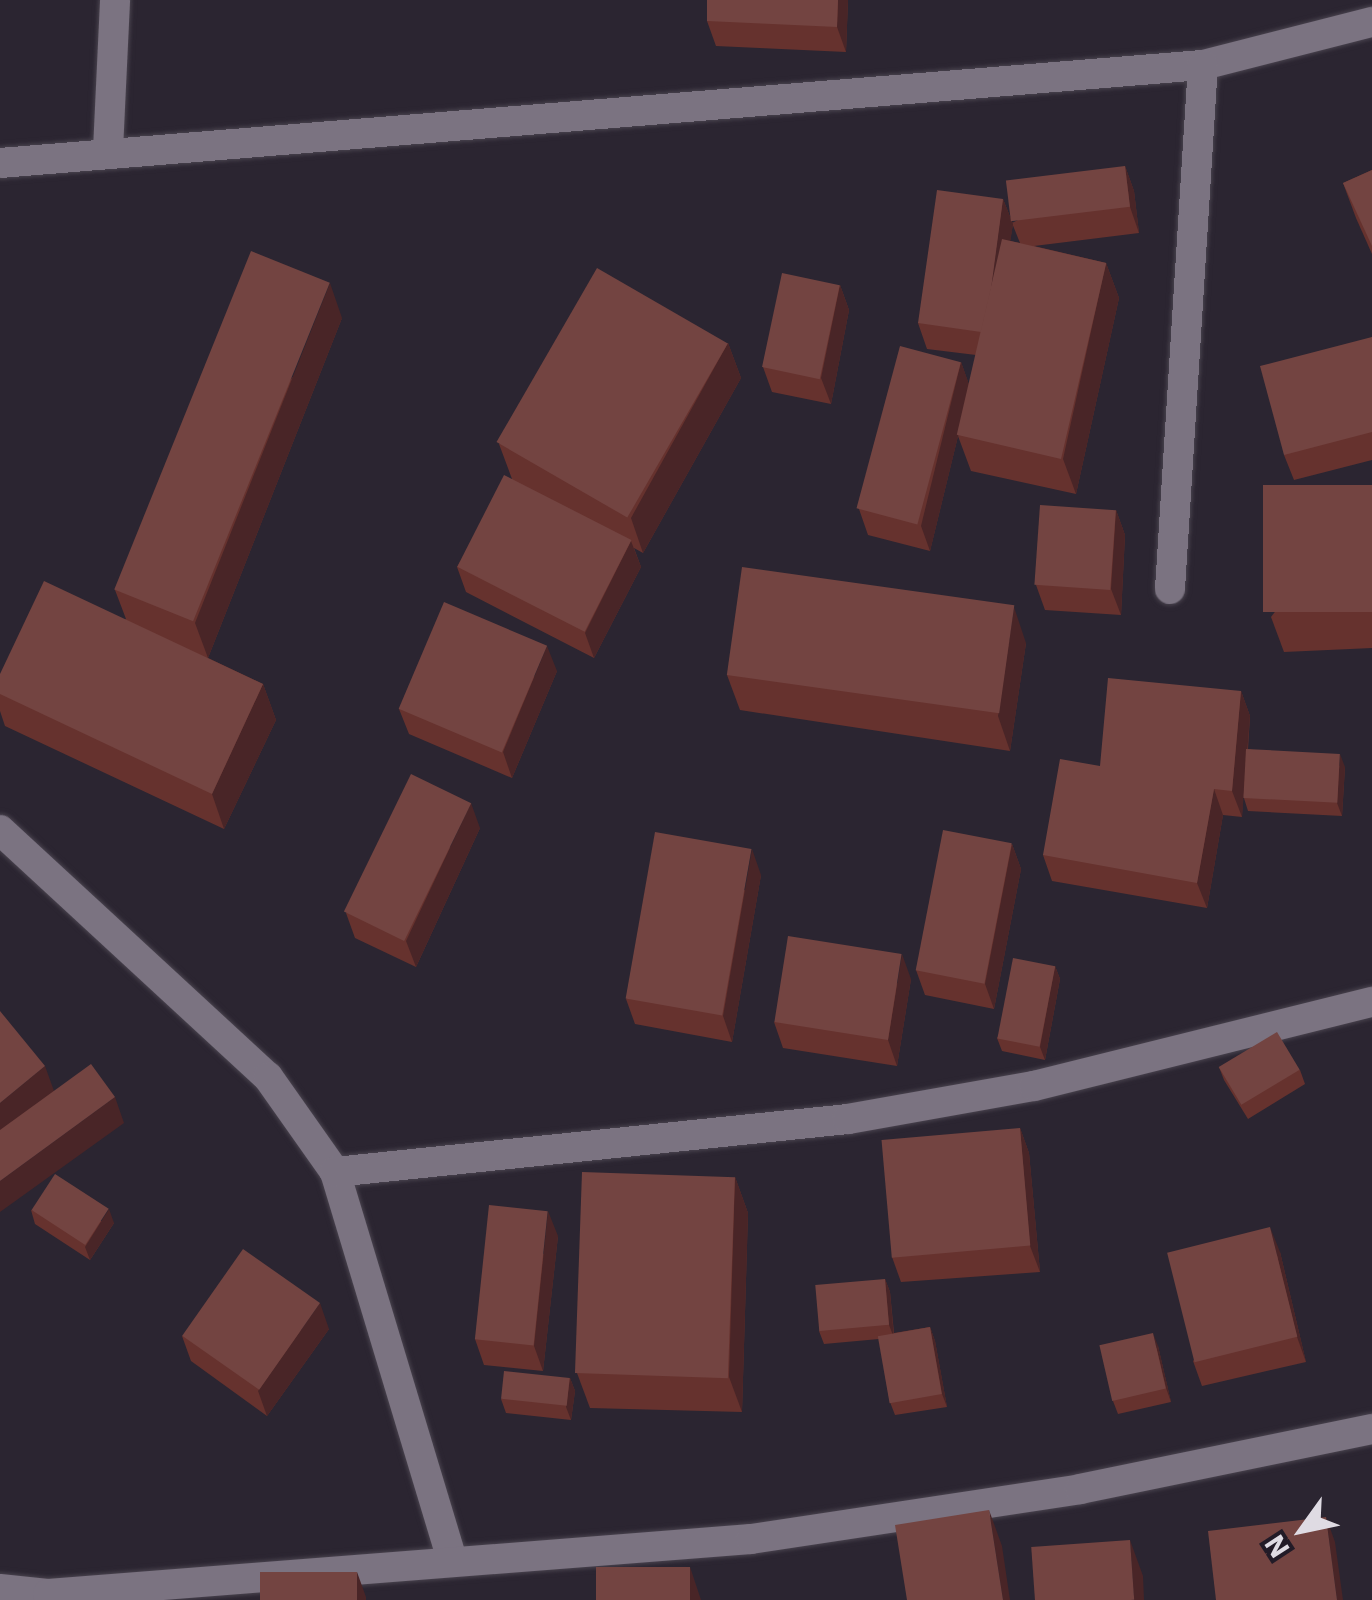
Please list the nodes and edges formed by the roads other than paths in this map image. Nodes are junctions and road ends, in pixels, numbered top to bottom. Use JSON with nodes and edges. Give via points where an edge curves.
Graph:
{"nodes":[{"id":1,"x":115,"y":0,"type":"edge"},
{"id":2,"x":1372,"y":22,"type":"edge"},
{"id":3,"x":1202,"y":65,"type":"junction"},
{"id":4,"x":108,"y":150,"type":"junction"},
{"id":5,"x":0,"y":162,"type":"edge"},
{"id":6,"x":1170,"y":589,"type":"dead end"},
{"id":7,"x":0,"y":830,"type":"edge"},
{"id":8,"x":1372,"y":1002,"type":"edge"},
{"id":9,"x":335,"y":1172,"type":"junction"},
{"id":10,"x":1372,"y":1429,"type":"edge"},
{"id":11,"x":452,"y":1560,"type":"junction"},
{"id":12,"x":0,"y":1590,"type":"edge"}],
"edges":[{"from":1,"to":4,"type":"street"},
{"from":2,"to":3,"type":"street"},
{"from":3,"to":4,"type":"street"},
{"from":3,"to":6,"type":"street"},
{"from":4,"to":5,"type":"street"},
{"from":7,"to":9,"type":"street","via":[[268,1076]]},
{"from":8,"to":9,"type":"street","via":[[1034,1086],[848,1120]]},
{"from":9,"to":11,"type":"street"},
{"from":10,"to":11,"type":"street","via":[[1080,1489],[751,1540]]},
{"from":11,"to":12,"type":"street","via":[[48,1594]]}]}
